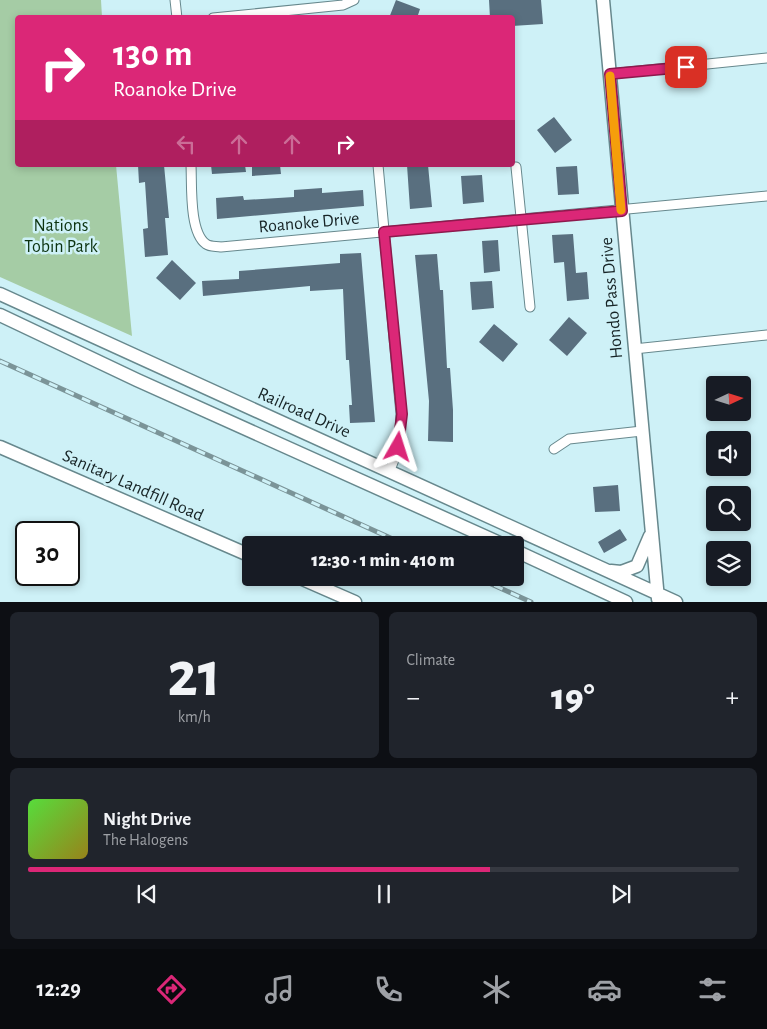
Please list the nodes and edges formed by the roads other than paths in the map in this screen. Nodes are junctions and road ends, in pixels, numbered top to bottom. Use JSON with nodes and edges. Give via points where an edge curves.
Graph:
{"nodes":[{"id":1,"x":175,"y":0,"type":"edge"},
{"id":2,"x":354,"y":0,"type":"edge"},
{"id":3,"x":603,"y":0,"type":"edge"},
{"id":4,"x":177,"y":15,"type":"edge"},
{"id":5,"x":242,"y":15,"type":"edge"},
{"id":6,"x":767,"y":58,"type":"edge"},
{"id":7,"x":610,"y":74,"type":"junction"},
{"id":8,"x":191,"y":167,"type":"edge"},
{"id":9,"x":378,"y":167,"type":"edge"},
{"id":10,"x":516,"y":167,"type":"dead end"},
{"id":11,"x":767,"y":196,"type":"edge"},
{"id":12,"x":622,"y":211,"type":"junction"},
{"id":13,"x":521,"y":220,"type":"junction"},
{"id":14,"x":384,"y":232,"type":"junction"},
{"id":15,"x":0,"y":294,"type":"edge"},
{"id":16,"x":530,"y":307,"type":"dead end"},
{"id":17,"x":0,"y":315,"type":"edge"},
{"id":18,"x":767,"y":335,"type":"edge"},
{"id":19,"x":634,"y":349,"type":"junction"},
{"id":20,"x":642,"y":431,"type":"junction"},
{"id":21,"x":0,"y":447,"type":"edge"},
{"id":22,"x":554,"y":448,"type":"dead end"},
{"id":23,"x":390,"y":470,"type":"junction"},
{"id":24,"x":651,"y":534,"type":"junction"},
{"id":25,"x":484,"y":536,"type":"edge"},
{"id":26,"x":242,"y":552,"type":"edge"},
{"id":27,"x":524,"y":554,"type":"edge"},
{"id":28,"x":609,"y":571,"type":"junction"},
{"id":29,"x":318,"y":586,"type":"edge"},
{"id":30,"x":658,"y":598,"type":"edge"},
{"id":31,"x":355,"y":602,"type":"edge"},
{"id":32,"x":626,"y":602,"type":"edge"},
{"id":33,"x":676,"y":602,"type":"edge"}],
"edges":[{"from":1,"to":4,"type":"street"},
{"from":2,"to":5,"type":"street","via":[[343,5]]},
{"from":3,"to":7,"type":"main road","name":"Hondo Pass Drive"},
{"from":6,"to":7,"type":"street"},
{"from":7,"to":12,"type":"main road","name":"Hondo Pass Drive"},
{"from":8,"to":14,"type":"street","name":"Roanoke Drive","via":[[195,224],[201,239],[210,246]]},
{"from":9,"to":14,"type":"street"},
{"from":10,"to":13,"type":"street"},
{"from":11,"to":12,"type":"street","name":"Roanoke Drive"},
{"from":12,"to":13,"type":"street","name":"Roanoke Drive"},
{"from":12,"to":19,"type":"main road","name":"Hondo Pass Drive"},
{"from":13,"to":14,"type":"street","name":"Roanoke Drive"},
{"from":13,"to":16,"type":"street"},
{"from":14,"to":23,"type":"street","via":[[402,414],[398,447]]},
{"from":15,"to":23,"type":"main road","name":"Railroad Drive"},
{"from":17,"to":25,"type":"main road"},
{"from":18,"to":19,"type":"street"},
{"from":19,"to":20,"type":"main road","name":"Hondo Pass Drive"},
{"from":20,"to":22,"type":"street","via":[[579,437]]},
{"from":20,"to":24,"type":"main road","name":"Hondo Pass Drive"},
{"from":21,"to":26,"type":"main road","name":"Sanitary Landfill Road"},
{"from":23,"to":28,"type":"main road","name":"Railroad Drive"},
{"from":24,"to":28,"type":"main road","via":[[637,566],[621,572]]},
{"from":24,"to":30,"type":"main road","name":"Hondo Pass Drive"},
{"from":27,"to":32,"type":"main road"},
{"from":28,"to":30,"type":"main road","name":"Railroad Drive"},
{"from":29,"to":31,"type":"main road"},
{"from":30,"to":33,"type":"main road","name":"Railroad Drive"}]}
